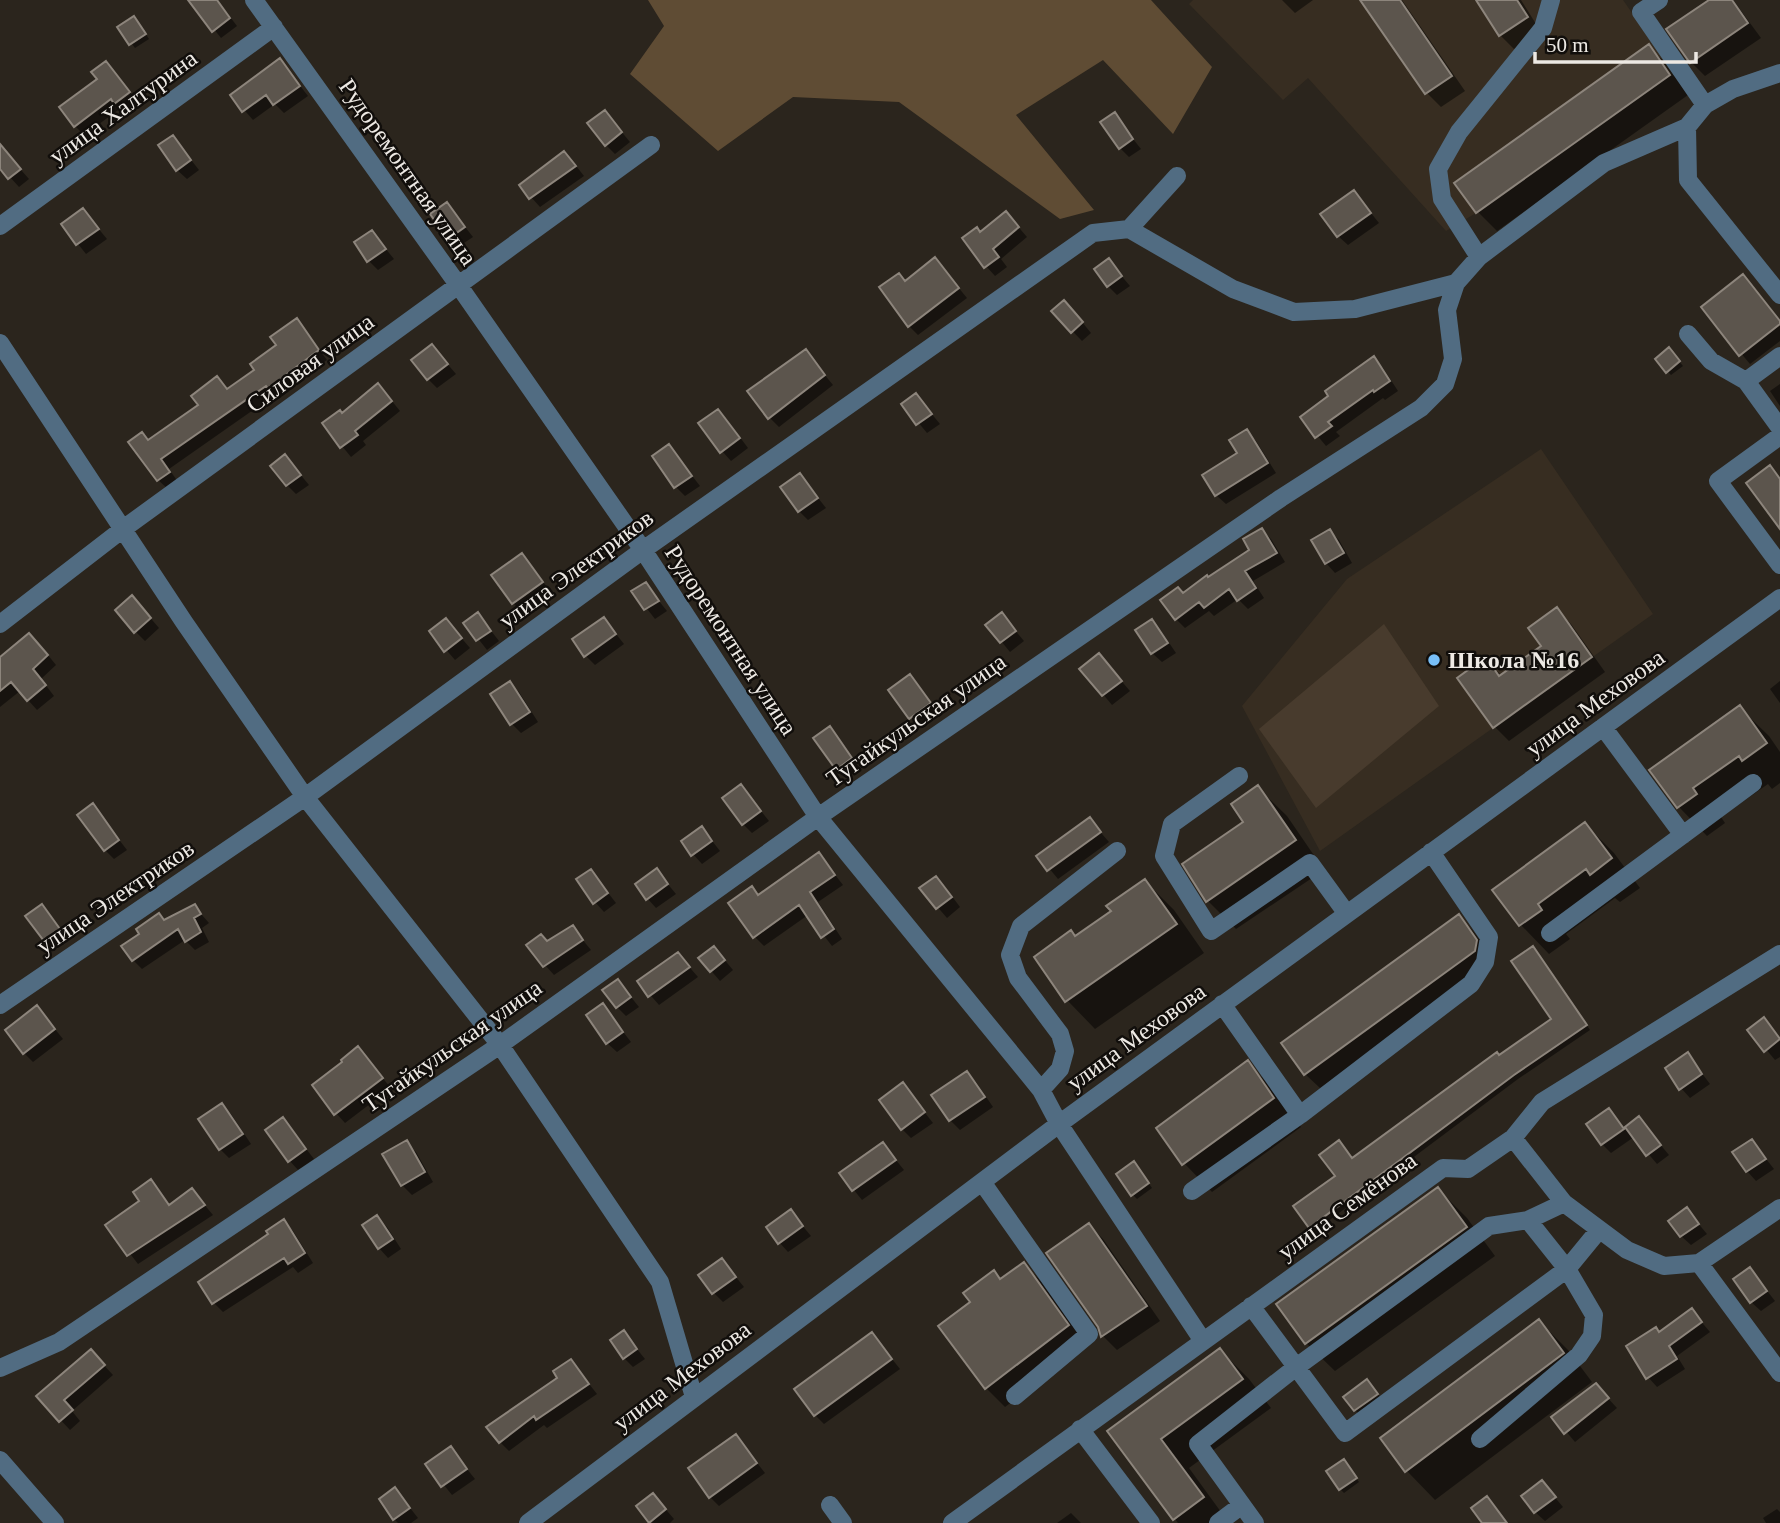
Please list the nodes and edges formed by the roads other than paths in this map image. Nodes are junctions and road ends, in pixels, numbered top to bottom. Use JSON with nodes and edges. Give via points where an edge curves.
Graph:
{"nodes":[{"id":1,"x":254,"y":0,"type":"edge"},
{"id":2,"x":1550,"y":0,"type":"edge"},
{"id":3,"x":1659,"y":0,"type":"edge"},
{"id":4,"x":274,"y":27,"type":"junction"},
{"id":5,"x":1780,"y":73,"type":"edge"},
{"id":6,"x":1705,"y":105,"type":"junction"},
{"id":7,"x":1687,"y":127,"type":"junction"},
{"id":8,"x":651,"y":145,"type":"dead end"},
{"id":9,"x":1177,"y":176,"type":"dead end"},
{"id":10,"x":0,"y":226,"type":"edge"},
{"id":11,"x":1129,"y":229,"type":"junction"},
{"id":12,"x":1479,"y":257,"type":"junction"},
{"id":13,"x":1456,"y":283,"type":"junction"},
{"id":14,"x":459,"y":286,"type":"junction"},
{"id":15,"x":1780,"y":295,"type":"edge"},
{"id":16,"x":1688,"y":334,"type":"dead end"},
{"id":17,"x":0,"y":342,"type":"edge"},
{"id":18,"x":1780,"y":356,"type":"edge"},
{"id":19,"x":1746,"y":381,"type":"junction"},
{"id":20,"x":1780,"y":428,"type":"edge"},
{"id":21,"x":1780,"y":436,"type":"edge"},
{"id":22,"x":122,"y":529,"type":"junction"},
{"id":23,"x":643,"y":550,"type":"junction"},
{"id":24,"x":1780,"y":565,"type":"edge"},
{"id":25,"x":1780,"y":598,"type":"edge"},
{"id":26,"x":0,"y":624,"type":"edge"},
{"id":27,"x":1603,"y":727,"type":"junction"},
{"id":28,"x":1239,"y":776,"type":"dead end"},
{"id":29,"x":1753,"y":783,"type":"dead end"},
{"id":30,"x":305,"y":797,"type":"junction"},
{"id":31,"x":818,"y":817,"type":"junction"},
{"id":32,"x":1682,"y":835,"type":"junction"},
{"id":33,"x":1117,"y":851,"type":"dead end"},
{"id":34,"x":1431,"y":852,"type":"junction"},
{"id":35,"x":1347,"y":914,"type":"junction"},
{"id":36,"x":1550,"y":933,"type":"dead end"},
{"id":37,"x":1780,"y":954,"type":"edge"},
{"id":38,"x":1222,"y":1004,"type":"junction"},
{"id":39,"x":0,"y":1005,"type":"edge"},
{"id":40,"x":500,"y":1045,"type":"junction"},
{"id":41,"x":1041,"y":1090,"type":"junction"},
{"id":42,"x":1300,"y":1115,"type":"junction"},
{"id":43,"x":1059,"y":1124,"type":"junction"},
{"id":44,"x":1513,"y":1138,"type":"junction"},
{"id":45,"x":982,"y":1182,"type":"junction"},
{"id":46,"x":1192,"y":1191,"type":"dead end"},
{"id":47,"x":1564,"y":1203,"type":"junction"},
{"id":48,"x":1780,"y":1208,"type":"edge"},
{"id":49,"x":1528,"y":1220,"type":"junction"},
{"id":50,"x":1599,"y":1230,"type":"junction"},
{"id":51,"x":1699,"y":1263,"type":"junction"},
{"id":52,"x":1567,"y":1269,"type":"junction"},
{"id":53,"x":1251,"y":1306,"type":"junction"},
{"id":54,"x":1203,"y":1341,"type":"junction"},
{"id":55,"x":0,"y":1368,"type":"edge"},
{"id":56,"x":1295,"y":1368,"type":"junction"},
{"id":57,"x":1780,"y":1373,"type":"edge"},
{"id":58,"x":1015,"y":1396,"type":"dead end"},
{"id":59,"x":694,"y":1397,"type":"junction"},
{"id":60,"x":1080,"y":1429,"type":"junction"},
{"id":61,"x":1480,"y":1439,"type":"dead end"},
{"id":62,"x":0,"y":1460,"type":"edge"},
{"id":63,"x":830,"y":1505,"type":"dead end"},
{"id":64,"x":1242,"y":1506,"type":"junction"},
{"id":65,"x":55,"y":1523,"type":"edge"},
{"id":66,"x":528,"y":1523,"type":"edge"},
{"id":67,"x":843,"y":1523,"type":"edge"},
{"id":68,"x":952,"y":1523,"type":"edge"},
{"id":69,"x":1151,"y":1523,"type":"edge"},
{"id":70,"x":1218,"y":1523,"type":"edge"},
{"id":71,"x":1255,"y":1523,"type":"edge"}],
"edges":[{"from":1,"to":4,"type":"street","name":"Рудоремонтная улица"},
{"from":2,"to":12,"type":"street","via":[[1543,28],[1459,132],[1438,169],[1442,199]]},
{"from":3,"to":6,"type":"street","via":[[1641,12]]},
{"from":4,"to":10,"type":"street","name":"улица Халтурина"},
{"from":4,"to":14,"type":"street","name":"Рудоремонтная улица"},
{"from":5,"to":6,"type":"street","name":"Тугайкульская улица","via":[[1733,89]]},
{"from":6,"to":7,"type":"street","name":"Тугайкульская улица"},
{"from":7,"to":12,"type":"street","name":"Тугайкульская улица","via":[[1604,163]]},
{"from":7,"to":15,"type":"street","via":[[1688,180]]},
{"from":8,"to":14,"type":"street","name":"Силовая улица"},
{"from":9,"to":11,"type":"street"},
{"from":11,"to":13,"type":"street","via":[[1233,289],[1294,312],[1355,309]]},
{"from":11,"to":23,"type":"street","name":"улица Электриков","via":[[1093,233]]},
{"from":12,"to":13,"type":"street","name":"Тугайкульская улица"},
{"from":13,"to":31,"type":"street","name":"Тугайкульская улица","via":[[1447,310],[1453,359],[1445,384],[1421,408],[1281,498]]},
{"from":14,"to":22,"type":"street","name":"Силовая улица"},
{"from":14,"to":23,"type":"street","name":"Рудоремонтная улица"},
{"from":16,"to":19,"type":"street","via":[[1711,361]]},
{"from":17,"to":22,"type":"street"},
{"from":18,"to":19,"type":"street"},
{"from":19,"to":20,"type":"street"},
{"from":21,"to":24,"type":"street","via":[[1718,481]]},
{"from":22,"to":26,"type":"street","name":"Силовая улица"},
{"from":22,"to":30,"type":"street"},
{"from":23,"to":30,"type":"street","name":"улица Электриков"},
{"from":23,"to":31,"type":"street","name":"Рудоремонтная улица"},
{"from":25,"to":27,"type":"street","name":"улица Меховова"},
{"from":27,"to":32,"type":"street"},
{"from":27,"to":34,"type":"street","name":"улица Меховова"},
{"from":28,"to":35,"type":"street","via":[[1172,824],[1164,856],[1211,931],[1310,863]]},
{"from":29,"to":32,"type":"street"},
{"from":30,"to":39,"type":"street","name":"улица Электриков"},
{"from":30,"to":40,"type":"street"},
{"from":31,"to":40,"type":"street","name":"Тугайкульская улица"},
{"from":31,"to":41,"type":"street","name":"Рудоремонтная улица"},
{"from":32,"to":36,"type":"street"},
{"from":33,"to":41,"type":"street","via":[[1021,926],[1010,955],[1018,978],[1060,1034],[1065,1051],[1060,1069]]},
{"from":34,"to":35,"type":"street","name":"улица Меховова"},
{"from":34,"to":42,"type":"street","via":[[1489,937],[1485,962],[1471,984]]},
{"from":35,"to":38,"type":"street","name":"улица Меховова"},
{"from":37,"to":44,"type":"street","name":"улица Семёнова","via":[[1542,1102]]},
{"from":38,"to":42,"type":"street"},
{"from":38,"to":43,"type":"street","name":"улица Меховова"},
{"from":40,"to":55,"type":"street","name":"Тугайкульская улица","via":[[59,1342]]},
{"from":40,"to":59,"type":"street","via":[[660,1282]]},
{"from":41,"to":43,"type":"street","name":"Рудоремонтная улица"},
{"from":42,"to":46,"type":"street"},
{"from":43,"to":45,"type":"street","name":"улица Меховова"},
{"from":43,"to":54,"type":"street","name":"Рудоремонтная улица"},
{"from":44,"to":47,"type":"street"},
{"from":44,"to":53,"type":"street","name":"улица Семёнова","via":[[1468,1168],[1443,1168]]},
{"from":45,"to":58,"type":"street","via":[[1089,1334]]},
{"from":45,"to":59,"type":"street","name":"улица Меховова"},
{"from":47,"to":49,"type":"street"},
{"from":47,"to":50,"type":"street"},
{"from":48,"to":51,"type":"street"},
{"from":49,"to":52,"type":"street"},
{"from":49,"to":56,"type":"street","via":[[1489,1226]]},
{"from":50,"to":51,"type":"street","via":[[1627,1250],[1664,1266]]},
{"from":50,"to":52,"type":"street"},
{"from":51,"to":57,"type":"street"},
{"from":52,"to":56,"type":"street","via":[[1345,1433]]},
{"from":52,"to":61,"type":"street","via":[[1594,1315],[1592,1336],[1579,1355]]},
{"from":53,"to":54,"type":"street","name":"улица Семёнова"},
{"from":53,"to":56,"type":"street"},
{"from":54,"to":60,"type":"street","name":"улица Семёнова"},
{"from":56,"to":64,"type":"street","via":[[1198,1444]]},
{"from":59,"to":66,"type":"street","name":"улица Меховова"},
{"from":60,"to":68,"type":"street","name":"улица Семёнова"},
{"from":60,"to":69,"type":"street"},
{"from":62,"to":65,"type":"street"},
{"from":63,"to":67,"type":"street"},
{"from":64,"to":70,"type":"street"},
{"from":64,"to":71,"type":"street"}]}
